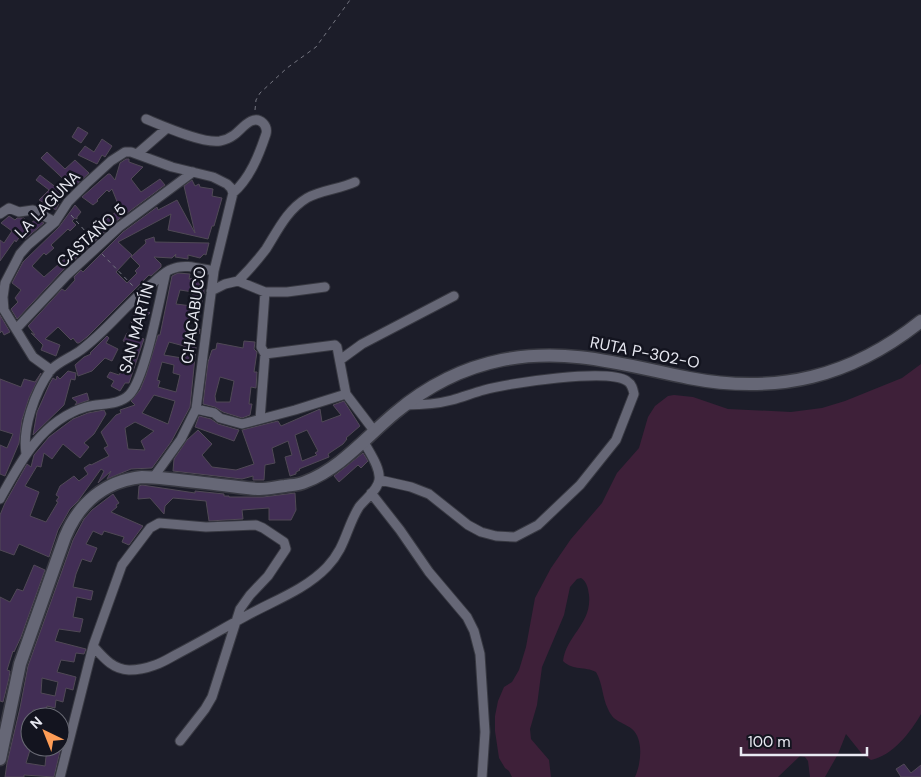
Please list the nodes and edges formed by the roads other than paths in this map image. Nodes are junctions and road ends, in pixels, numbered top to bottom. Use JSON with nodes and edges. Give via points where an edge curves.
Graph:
{"nodes":[{"id":1,"x":146,"y":119,"type":"dead end"},
{"id":2,"x":167,"y":128,"type":"junction"},
{"id":3,"x":137,"y":154,"type":"junction"},
{"id":4,"x":193,"y":172,"type":"junction"},
{"id":5,"x":355,"y":182,"type":"dead end"},
{"id":6,"x":232,"y":193,"type":"junction"},
{"id":7,"x":0,"y":214,"type":"edge"},
{"id":8,"x":55,"y":222,"type":"junction"},
{"id":9,"x":170,"y":270,"type":"junction"},
{"id":10,"x":214,"y":271,"type":"junction"},
{"id":11,"x":238,"y":282,"type":"junction"},
{"id":12,"x":325,"y":286,"type":"dead end"},
{"id":13,"x":211,"y":291,"type":"junction"},
{"id":14,"x":265,"y":292,"type":"junction"},
{"id":15,"x":454,"y":296,"type":"dead end"},
{"id":16,"x":921,"y":321,"type":"edge"},
{"id":17,"x":16,"y":329,"type":"junction"},
{"id":18,"x":265,"y":354,"type":"junction"},
{"id":19,"x":340,"y":360,"type":"junction"},
{"id":20,"x":51,"y":370,"type":"junction"},
{"id":21,"x":346,"y":394,"type":"junction"},
{"id":22,"x":405,"y":405,"type":"junction"},
{"id":23,"x":196,"y":409,"type":"junction"},
{"id":24,"x":260,"y":419,"type":"junction"},
{"id":25,"x":369,"y":437,"type":"junction"},
{"id":26,"x":26,"y":454,"type":"junction"},
{"id":27,"x":153,"y":478,"type":"junction"},
{"id":28,"x":380,"y":480,"type":"junction"},
{"id":29,"x":371,"y":493,"type":"junction"},
{"id":30,"x":0,"y":499,"type":"edge"},
{"id":31,"x":235,"y":623,"type":"junction"},
{"id":32,"x":92,"y":646,"type":"junction"},
{"id":33,"x":180,"y":741,"type":"dead end"},
{"id":34,"x":0,"y":759,"type":"edge"},
{"id":35,"x":60,"y":777,"type":"edge"},
{"id":36,"x":482,"y":777,"type":"edge"}],
"edges":[{"from":1,"to":2,"type":"street"},
{"from":2,"to":3,"type":"street"},
{"from":2,"to":6,"type":"street","via":[[219,141],[247,123],[257,120],[265,125],[266,134],[247,178]]},
{"from":3,"to":4,"type":"street"},
{"from":3,"to":8,"type":"street","name":"LA LAGUNA","via":[[125,152],[111,161],[86,184]]},
{"from":4,"to":6,"type":"street","via":[[221,180]]},
{"from":4,"to":17,"type":"street","name":"CASTAÑO 5","via":[[119,227]]},
{"from":5,"to":11,"type":"street","via":[[313,195],[298,204]]},
{"from":6,"to":10,"type":"street","name":"CHACABUCO"},
{"from":7,"to":8,"type":"street","via":[[9,208],[19,212],[33,210]]},
{"from":8,"to":17,"type":"street","name":"LA LAGUNA","via":[[20,254],[5,283],[4,310]]},
{"from":9,"to":10,"type":"street","via":[[184,266]]},
{"from":9,"to":20,"type":"street","via":[[140,293],[81,350]]},
{"from":9,"to":26,"type":"street","name":"SAN MARTÍN","via":[[144,363],[137,384],[129,395],[118,402],[72,412],[43,433]]},
{"from":10,"to":13,"type":"street","name":"CHACABUCO"},
{"from":11,"to":13,"type":"street"},
{"from":11,"to":14,"type":"street"},
{"from":12,"to":14,"type":"street"},
{"from":13,"to":23,"type":"street","name":"CHACABUCO"},
{"from":14,"to":18,"type":"street","via":[[260,347]]},
{"from":15,"to":19,"type":"street","via":[[368,341]]},
{"from":16,"to":22,"type":"street","name":"RUTA P-302-O","via":[[864,359],[819,376],[786,383],[724,383],[591,357],[545,355],[500,360],[469,369],[443,380]]},
{"from":17,"to":20,"type":"street","name":"LA LAGUNA","via":[[33,357]]},
{"from":18,"to":19,"type":"street","via":[[332,344],[337,347]]},
{"from":18,"to":24,"type":"street"},
{"from":19,"to":21,"type":"street"},
{"from":20,"to":26,"type":"street","via":[[27,423]]},
{"from":21,"to":24,"type":"street"},
{"from":21,"to":25,"type":"street"},
{"from":22,"to":25,"type":"street","name":"RUTA P-302-O"},
{"from":22,"to":28,"type":"street","via":[[440,402],[508,384],[576,376],[624,379],[632,386],[634,394],[616,440],[580,485],[538,525],[515,536],[480,532],[422,491]]},
{"from":23,"to":24,"type":"street","via":[[242,424]]},
{"from":23,"to":27,"type":"street","name":"CHACABUCO","via":[[181,439]]},
{"from":25,"to":27,"type":"street","name":"RUTA P-302-O","via":[[322,475],[303,483],[260,489]]},
{"from":25,"to":28,"type":"street"},
{"from":26,"to":30,"type":"street","name":"SAN MARTÍN"},
{"from":27,"to":34,"type":"street","name":"RUTA P-302-O","via":[[142,477],[108,486],[91,498],[72,522],[26,647]]},
{"from":28,"to":29,"type":"street"},
{"from":29,"to":31,"type":"street","via":[[357,512],[339,553],[326,568],[309,583]]},
{"from":29,"to":36,"type":"street","via":[[474,630],[480,654],[485,732]]},
{"from":31,"to":32,"type":"street","via":[[164,662],[144,669],[125,670],[114,666]]},
{"from":31,"to":32,"type":"street","via":[[244,601],[281,558],[285,544],[256,525],[206,527],[159,523],[150,528],[122,565]]},
{"from":31,"to":33,"type":"street","via":[[212,697]]},
{"from":32,"to":35,"type":"street"}]}
